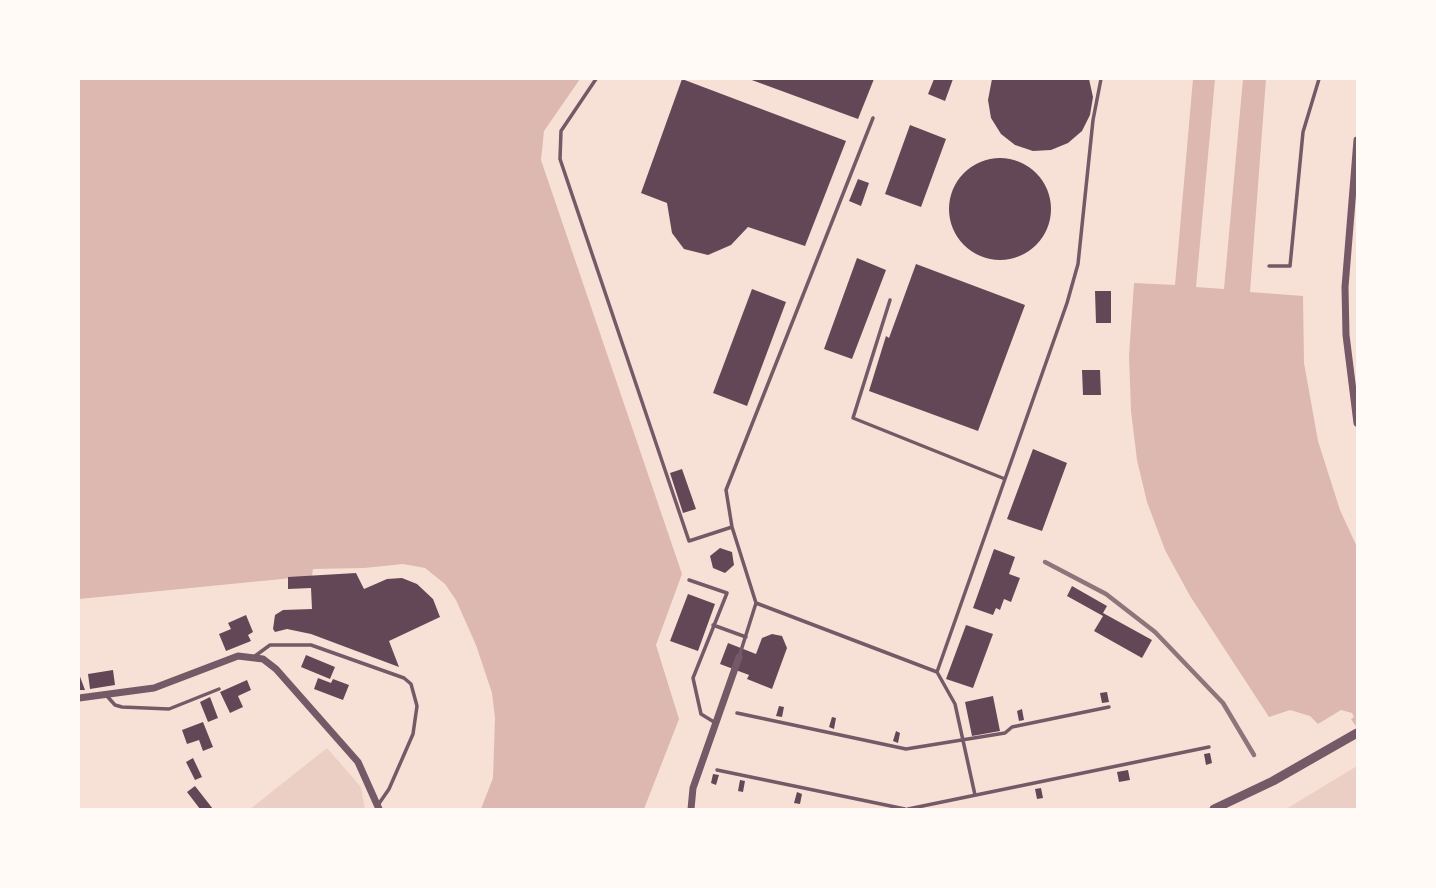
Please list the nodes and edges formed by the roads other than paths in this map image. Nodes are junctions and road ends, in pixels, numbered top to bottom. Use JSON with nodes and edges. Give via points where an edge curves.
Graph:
{"nodes":[{"id":1,"x":596,"y":79,"type":"edge"},
{"id":2,"x":1101,"y":79,"type":"edge"},
{"id":3,"x":1319,"y":79,"type":"edge"},
{"id":4,"x":873,"y":118,"type":"dead end"},
{"id":5,"x":1357,"y":140,"type":"edge"},
{"id":6,"x":1269,"y":266,"type":"dead end"},
{"id":7,"x":890,"y":300,"type":"dead end"},
{"id":8,"x":1357,"y":423,"type":"edge"},
{"id":9,"x":1005,"y":479,"type":"junction"},
{"id":10,"x":732,"y":527,"type":"junction"},
{"id":11,"x":689,"y":580,"type":"dead end"},
{"id":12,"x":756,"y":603,"type":"junction"},
{"id":13,"x":713,"y":625,"type":"junction"},
{"id":14,"x":746,"y":637,"type":"junction"},
{"id":15,"x":255,"y":656,"type":"junction"},
{"id":16,"x":739,"y":657,"type":"joint"},
{"id":17,"x":937,"y":672,"type":"junction"},
{"id":18,"x":219,"y":689,"type":"dead end"},
{"id":19,"x":106,"y":695,"type":"junction"},
{"id":20,"x":79,"y":698,"type":"edge"},
{"id":21,"x":1109,"y":707,"type":"dead end"},
{"id":22,"x":737,"y":713,"type":"dead end"},
{"id":23,"x":716,"y":723,"type":"junction"},
{"id":24,"x":1357,"y":733,"type":"edge"},
{"id":25,"x":963,"y":738,"type":"junction"},
{"id":26,"x":1209,"y":747,"type":"dead end"},
{"id":27,"x":717,"y":770,"type":"dead end"},
{"id":28,"x":975,"y":794,"type":"junction"},
{"id":29,"x":378,"y":807,"type":"edge"},
{"id":30,"x":691,"y":809,"type":"edge"},
{"id":31,"x":906,"y":809,"type":"edge"},
{"id":32,"x":1214,"y":809,"type":"edge"}],
"edges":[{"from":1,"to":10,"type":"lane","via":[[561,131],[560,159],[689,541]]},
{"from":2,"to":9,"type":"lane","via":[[1078,264]]},
{"from":3,"to":6,"type":"lane","via":[[1303,132],[1290,266]]},
{"from":4,"to":10,"type":"lane","via":[[726,490]]},
{"from":5,"to":8,"type":"street","via":[[1345,287]]},
{"from":7,"to":9,"type":"lane","via":[[853,418]]},
{"from":9,"to":17,"type":"lane"},
{"from":10,"to":12,"type":"lane"},
{"from":11,"to":13,"type":"lane","via":[[727,593]]},
{"from":12,"to":14,"type":"lane"},
{"from":12,"to":17,"type":"lane"},
{"from":13,"to":14,"type":"lane"},
{"from":13,"to":23,"type":"lane","via":[[692,678],[701,714]]},
{"from":14,"to":16,"type":"lane"},
{"from":15,"to":19,"type":"street","via":[[238,656],[154,688]]},
{"from":15,"to":29,"type":"street","via":[[276,669],[348,749]]},
{"from":15,"to":29,"type":"lane","via":[[270,645],[312,645],[411,684],[417,706],[413,734]]},
{"from":16,"to":23,"type":"street"},
{"from":17,"to":25,"type":"lane","via":[[955,704]]},
{"from":18,"to":19,"type":"lane","via":[[169,709],[122,707]]},
{"from":19,"to":20,"type":"street"},
{"from":21,"to":25,"type":"lane","via":[[1012,727],[1005,733]]},
{"from":22,"to":25,"type":"lane","via":[[906,749]]},
{"from":23,"to":30,"type":"street","via":[[693,788]]},
{"from":24,"to":32,"type":"street"},
{"from":25,"to":28,"type":"lane"},
{"from":26,"to":28,"type":"lane"},
{"from":27,"to":31,"type":"lane"},
{"from":28,"to":31,"type":"lane"}]}
